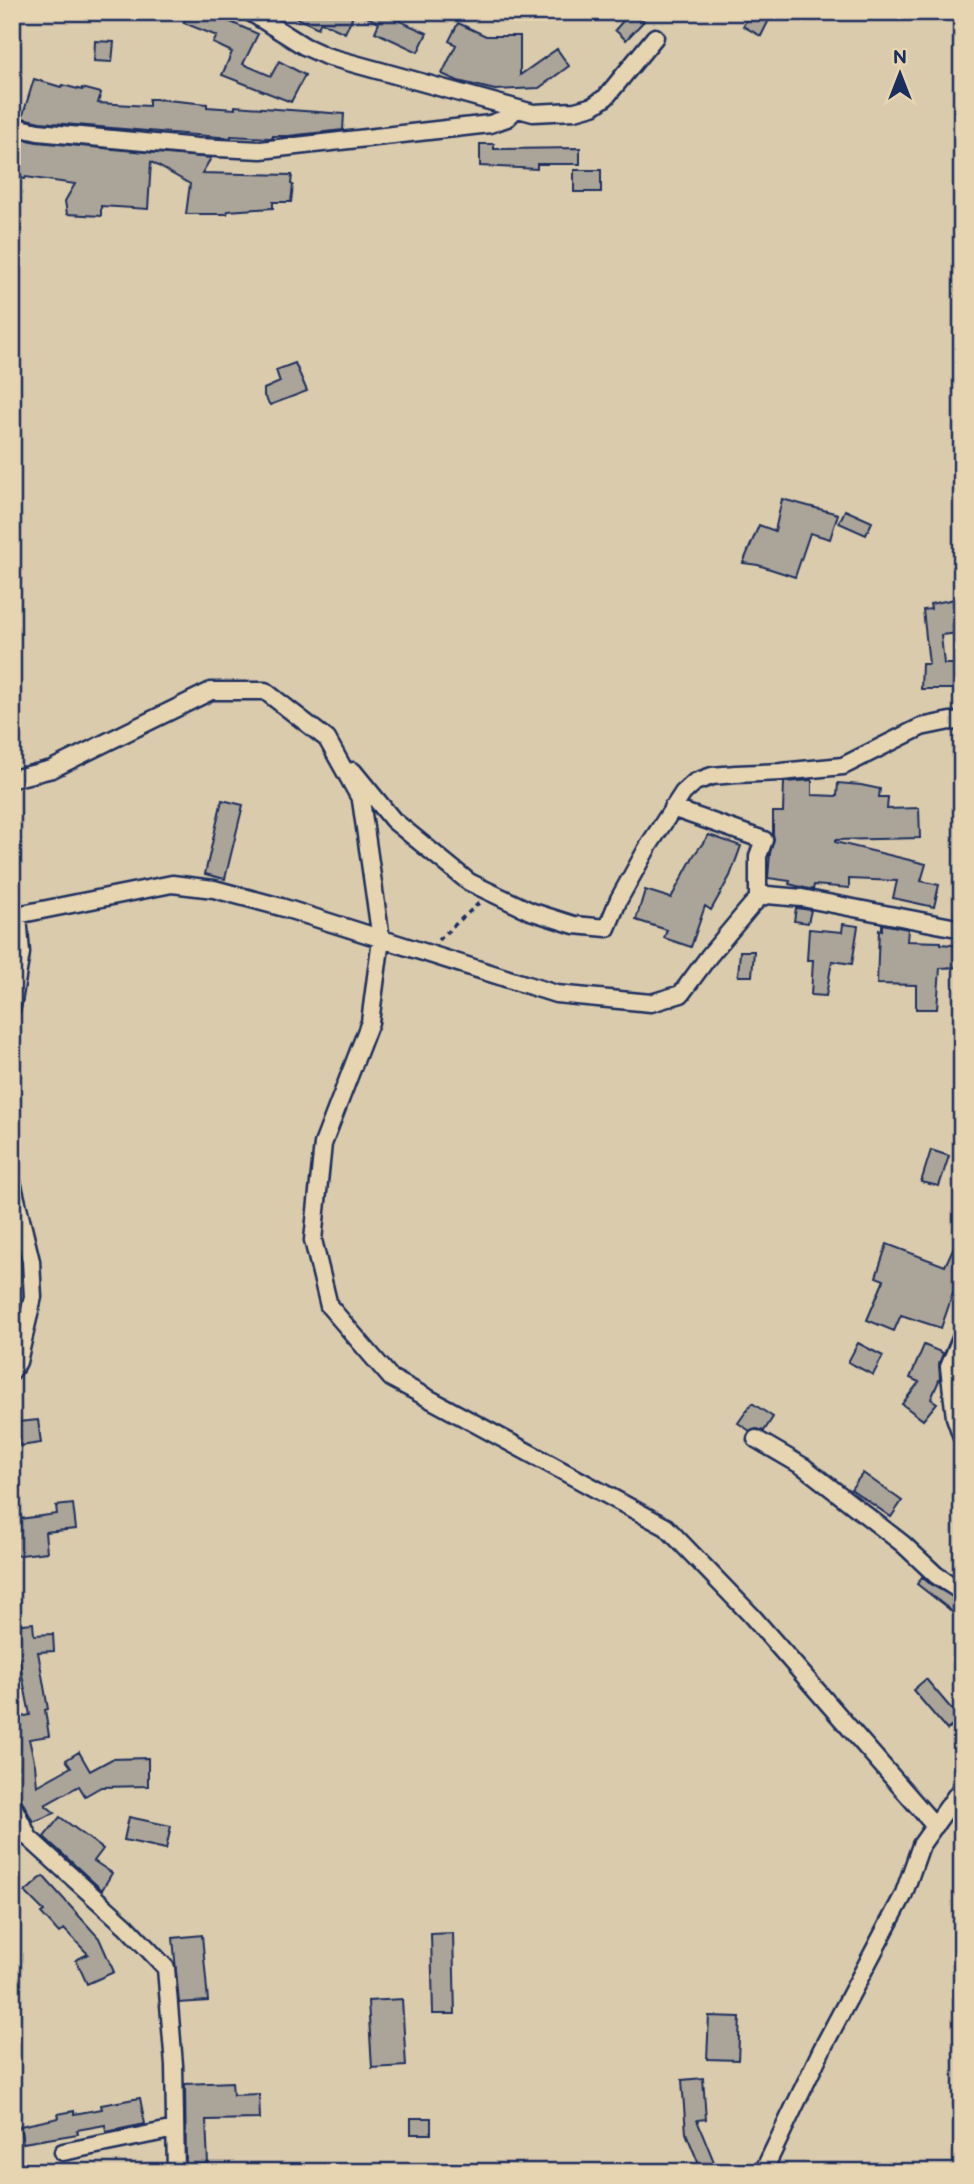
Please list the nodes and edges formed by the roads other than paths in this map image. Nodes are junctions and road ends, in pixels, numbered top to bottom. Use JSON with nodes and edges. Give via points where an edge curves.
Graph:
{"nodes":[{"id":1,"x":250,"y":12,"type":"edge"},
{"id":2,"x":655,"y":37,"type":"dead end"},
{"id":3,"x":515,"y":110,"type":"junction"},
{"id":4,"x":12,"y":126,"type":"edge"},
{"id":5,"x":962,"y":722,"type":"edge"},
{"id":6,"x":327,"y":739,"type":"junction"},
{"id":7,"x":12,"y":779,"type":"edge"},
{"id":8,"x":673,"y":808,"type":"junction"},
{"id":9,"x":758,"y":899,"type":"junction"},
{"id":10,"x":15,"y":915,"type":"edge"},
{"id":11,"x":962,"y":929,"type":"edge"},
{"id":12,"x":380,"y":939,"type":"junction"},
{"id":13,"x":12,"y":1007,"type":"edge"},
{"id":14,"x":12,"y":1182,"type":"edge"},
{"id":15,"x":962,"y":1336,"type":"edge"},
{"id":16,"x":12,"y":1371,"type":"edge"},
{"id":17,"x":962,"y":1437,"type":"edge"},
{"id":18,"x":756,"y":1439,"type":"dead end"},
{"id":19,"x":962,"y":1592,"type":"edge"},
{"id":20,"x":962,"y":1787,"type":"edge"},
{"id":21,"x":12,"y":1804,"type":"edge"},
{"id":22,"x":935,"y":1826,"type":"junction"},
{"id":23,"x":175,"y":2129,"type":"junction"},
{"id":24,"x":63,"y":2152,"type":"dead end"},
{"id":25,"x":176,"y":2172,"type":"edge"},
{"id":26,"x":763,"y":2172,"type":"edge"}],
"edges":[{"from":1,"to":3,"type":"street","via":[[326,56]]},
{"from":2,"to":3,"type":"street","via":[[606,97],[593,106],[575,111]]},
{"from":3,"to":4,"type":"street","via":[[490,124],[261,150]]},
{"from":5,"to":8,"type":"street","via":[[921,727],[843,766],[712,776],[695,782]]},
{"from":6,"to":7,"type":"street","via":[[265,691],[211,691],[52,769]]},
{"from":6,"to":8,"type":"street","via":[[393,820],[469,882],[530,911],[574,925],[607,928]]},
{"from":6,"to":12,"type":"street","via":[[361,800]]},
{"from":8,"to":9,"type":"street","via":[[764,840],[758,856]]},
{"from":9,"to":11,"type":"street","via":[[767,895],[802,898]]},
{"from":9,"to":12,"type":"street","via":[[681,994],[652,1003],[556,994]]},
{"from":10,"to":12,"type":"street","via":[[172,884],[214,889]]},
{"from":10,"to":13,"type":"street","via":[[21,953]]},
{"from":12,"to":22,"type":"street","via":[[370,1021],[323,1143],[313,1240],[330,1306],[391,1378],[666,1527],[751,1615]]},
{"from":14,"to":16,"type":"street","via":[[32,1261],[33,1297]]},
{"from":15,"to":17,"type":"street","via":[[950,1367],[955,1417]]},
{"from":18,"to":19,"type":"street","via":[[804,1466]]},
{"from":20,"to":22,"type":"street"},
{"from":21,"to":23,"type":"street","via":[[29,1838],[166,1968]]},
{"from":22,"to":26,"type":"street","via":[[921,1845],[903,1896]]},
{"from":23,"to":24,"type":"street"},
{"from":23,"to":25,"type":"street"}]}
